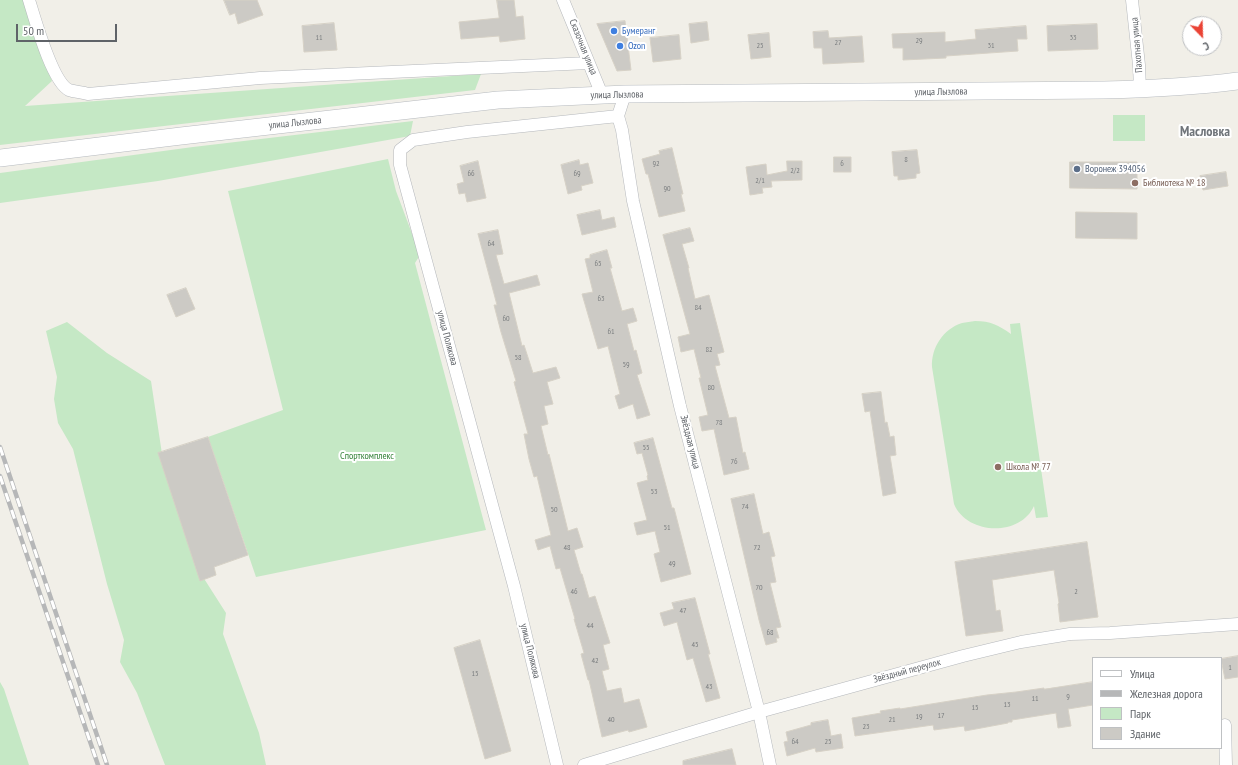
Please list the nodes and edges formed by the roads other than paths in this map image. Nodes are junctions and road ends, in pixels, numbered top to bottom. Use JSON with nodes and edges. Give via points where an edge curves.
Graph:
{"nodes":[{"id":1,"x":29,"y":0,"type":"edge"},
{"id":2,"x":563,"y":0,"type":"edge"},
{"id":3,"x":1132,"y":0,"type":"edge"},
{"id":4,"x":589,"y":63,"type":"junction"},
{"id":5,"x":1238,"y":81,"type":"edge"},
{"id":6,"x":1140,"y":89,"type":"junction"},
{"id":7,"x":626,"y":94,"type":"junction"},
{"id":8,"x":602,"y":95,"type":"junction"},
{"id":9,"x":618,"y":116,"type":"junction"},
{"id":10,"x":0,"y":158,"type":"edge"},
{"id":11,"x":1238,"y":624,"type":"edge"},
{"id":12,"x":760,"y":712,"type":"junction"},
{"id":13,"x":1225,"y":725,"type":"dead end"},
{"id":14,"x":557,"y":765,"type":"edge"},
{"id":15,"x":584,"y":765,"type":"edge"},
{"id":16,"x":770,"y":765,"type":"edge"},
{"id":17,"x":1226,"y":765,"type":"edge"}],
"edges":[{"from":1,"to":4,"type":"street","via":[[59,81],[69,90],[88,94],[260,78]]},
{"from":2,"to":4,"type":"street","name":"Сказочная улица"},
{"from":3,"to":6,"type":"street","name":"Пахотная улица"},
{"from":4,"to":8,"type":"street","name":"Сказочная улица"},
{"from":5,"to":6,"type":"main road","name":"улица Лызлова"},
{"from":6,"to":7,"type":"main road","name":"улица Лызлова"},
{"from":7,"to":8,"type":"main road","name":"улица Лызлова"},
{"from":7,"to":9,"type":"street"},
{"from":8,"to":10,"type":"main road","name":"улица Лызлова","via":[[498,100]]},
{"from":9,"to":12,"type":"street","name":"Звёздная улица","via":[[633,201],[680,406]]},
{"from":9,"to":14,"type":"street","name":"улица Полякова","via":[[413,140],[400,150],[400,165],[514,586]]},
{"from":11,"to":12,"type":"street","name":"Звёздный переулок","via":[[1070,634],[1021,642]]},
{"from":12,"to":15,"type":"street","name":"Звёздный переулок"},
{"from":12,"to":16,"type":"street","name":"Звёздная улица"},
{"from":13,"to":17,"type":"street"}]}
